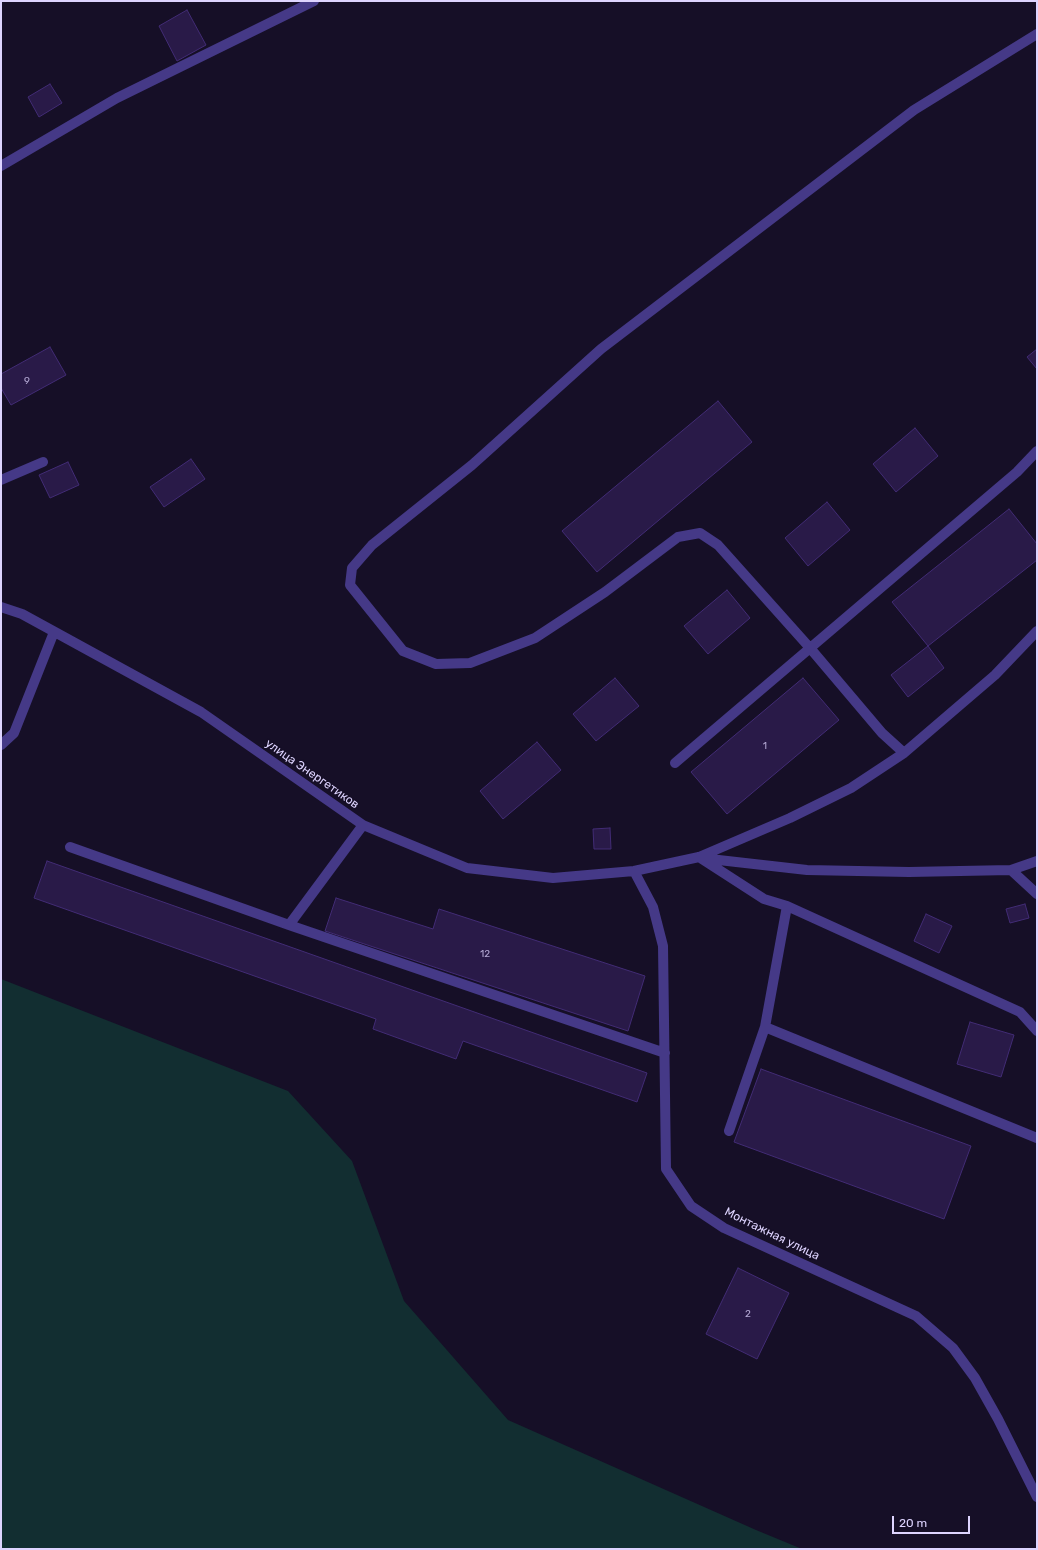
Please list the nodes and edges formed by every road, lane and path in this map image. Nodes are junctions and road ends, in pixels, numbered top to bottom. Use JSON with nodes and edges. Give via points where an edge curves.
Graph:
{"nodes":[{"id":1,"x":314,"y":1,"type":"edge"},
{"id":2,"x":1037,"y":34,"type":"edge"},
{"id":3,"x":1,"y":166,"type":"edge"},
{"id":4,"x":1037,"y":451,"type":"edge"},
{"id":5,"x":43,"y":462,"type":"dead end"},
{"id":6,"x":1,"y":480,"type":"edge"},
{"id":7,"x":1,"y":607,"type":"edge"},
{"id":8,"x":1037,"y":631,"type":"edge"},
{"id":9,"x":54,"y":632,"type":"junction"},
{"id":10,"x":810,"y":648,"type":"junction"},
{"id":11,"x":1,"y":745,"type":"edge"},
{"id":12,"x":904,"y":753,"type":"junction"},
{"id":13,"x":675,"y":762,"type":"dead end"},
{"id":14,"x":362,"y":825,"type":"junction"},
{"id":15,"x":70,"y":847,"type":"dead end"},
{"id":16,"x":699,"y":858,"type":"junction"},
{"id":17,"x":1037,"y":861,"type":"edge"},
{"id":18,"x":1011,"y":870,"type":"junction"},
{"id":19,"x":634,"y":871,"type":"junction"},
{"id":20,"x":1037,"y":894,"type":"edge"},
{"id":21,"x":787,"y":906,"type":"junction"},
{"id":22,"x":289,"y":925,"type":"junction"},
{"id":23,"x":765,"y":1027,"type":"junction"},
{"id":24,"x":1037,"y":1031,"type":"edge"},
{"id":25,"x":665,"y":1053,"type":"junction"},
{"id":26,"x":729,"y":1131,"type":"dead end"},
{"id":27,"x":1037,"y":1138,"type":"edge"},
{"id":28,"x":1037,"y":1497,"type":"edge"}],
"edges":[{"from":1,"to":3,"type":"street","via":[[117,98]]},
{"from":2,"to":10,"type":"street","via":[[914,110],[601,349],[472,466],[372,545],[352,568],[350,585],[403,651],[436,664],[470,663],[535,638],[605,592],[678,537],[700,533],[718,545]]},
{"from":4,"to":10,"type":"street","via":[[1017,472]]},
{"from":5,"to":6,"type":"street"},
{"from":7,"to":9,"type":"street","name":"улица Энергетиков","via":[[22,614]]},
{"from":8,"to":12,"type":"street","via":[[995,675]]},
{"from":9,"to":11,"type":"street","via":[[14,733]]},
{"from":9,"to":14,"type":"street","name":"улица Энергетиков","via":[[201,712]]},
{"from":10,"to":12,"type":"street","via":[[882,734]]},
{"from":10,"to":13,"type":"street"},
{"from":12,"to":16,"type":"street","via":[[851,788]]},
{"from":14,"to":19,"type":"street","name":"улица Энергетиков","via":[[467,868],[553,878]]},
{"from":14,"to":22,"type":"street"},
{"from":15,"to":22,"type":"street"},
{"from":16,"to":18,"type":"street","via":[[808,870]]},
{"from":16,"to":19,"type":"street","name":"улица Энергетиков"},
{"from":16,"to":21,"type":"street","via":[[764,899]]},
{"from":17,"to":18,"type":"street"},
{"from":18,"to":20,"type":"street"},
{"from":19,"to":25,"type":"street","name":"Монтажная улица","via":[[653,907],[663,946]]},
{"from":21,"to":23,"type":"street"},
{"from":21,"to":24,"type":"street","via":[[1020,1012]]},
{"from":22,"to":25,"type":"street"},
{"from":23,"to":26,"type":"street"},
{"from":23,"to":27,"type":"street"},
{"from":25,"to":28,"type":"street","name":"Монтажная улица","via":[[666,1169],[691,1206],[724,1228],[916,1316],[953,1348],[975,1378]]}]}
